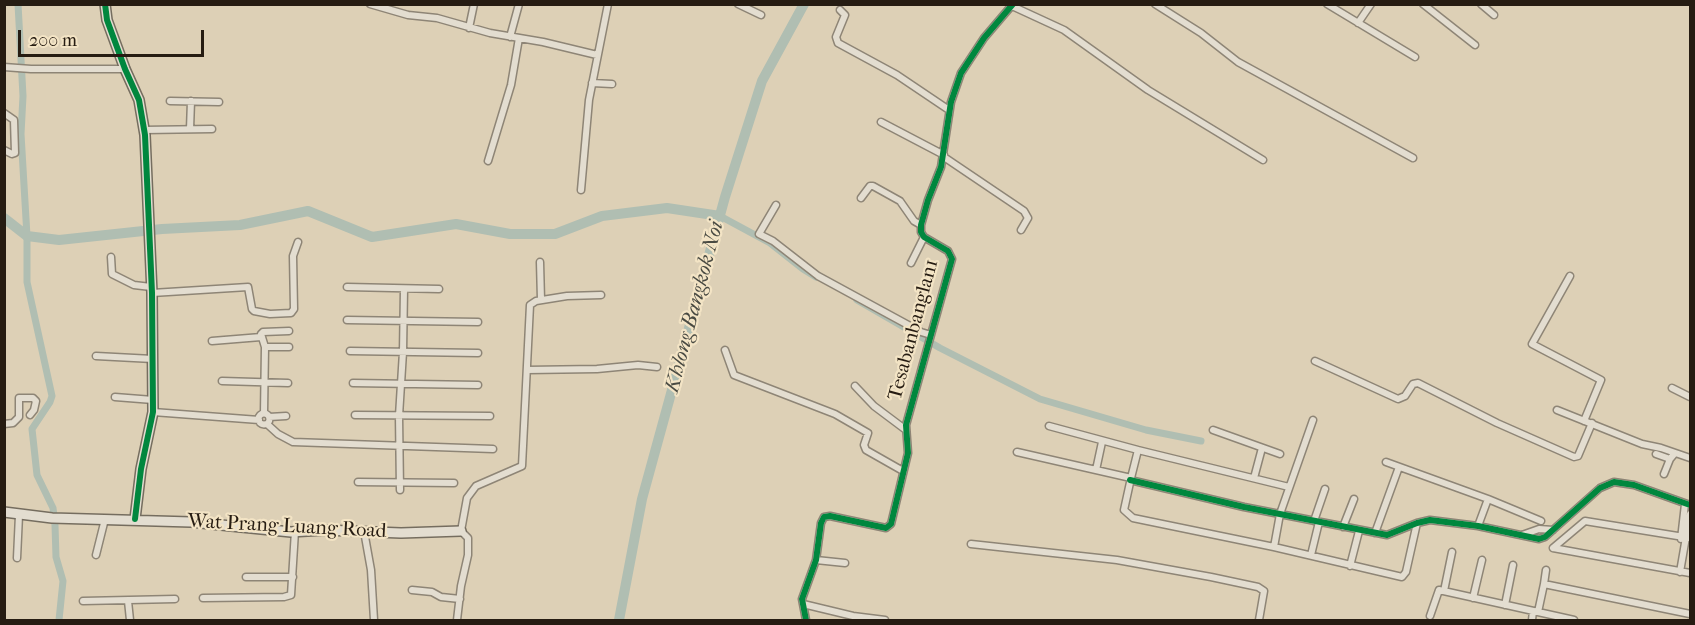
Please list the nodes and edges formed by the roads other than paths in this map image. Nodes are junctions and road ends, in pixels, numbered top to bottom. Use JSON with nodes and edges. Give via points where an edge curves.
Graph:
{"nodes":[{"id":1,"x":105,"y":4,"type":"edge"},
{"id":2,"x":370,"y":4,"type":"edge"},
{"id":3,"x":474,"y":4,"type":"edge"},
{"id":4,"x":519,"y":4,"type":"edge"},
{"id":5,"x":608,"y":4,"type":"edge"},
{"id":6,"x":738,"y":4,"type":"edge"},
{"id":7,"x":1155,"y":4,"type":"edge"},
{"id":8,"x":1327,"y":4,"type":"edge"},
{"id":9,"x":1371,"y":4,"type":"edge"},
{"id":10,"x":1423,"y":4,"type":"edge"},
{"id":11,"x":1481,"y":4,"type":"edge"},
{"id":12,"x":1012,"y":5,"type":"edge"},
{"id":13,"x":840,"y":10,"type":"dead end"},
{"id":14,"x":761,"y":15,"type":"dead end"},
{"id":15,"x":1494,"y":15,"type":"dead end"},
{"id":16,"x":1358,"y":23,"type":"junction"},
{"id":17,"x":469,"y":28,"type":"junction"},
{"id":18,"x":510,"y":37,"type":"junction"},
{"id":19,"x":519,"y":38,"type":"junction"},
{"id":20,"x":1475,"y":45,"type":"dead end"},
{"id":21,"x":597,"y":56,"type":"junction"},
{"id":22,"x":1415,"y":57,"type":"dead end"},
{"id":23,"x":5,"y":67,"type":"edge"},
{"id":24,"x":125,"y":69,"type":"junction"},
{"id":25,"x":592,"y":83,"type":"junction"},
{"id":26,"x":612,"y":84,"type":"dead end"},
{"id":27,"x":170,"y":101,"type":"dead end"},
{"id":28,"x":191,"y":101,"type":"junction"},
{"id":29,"x":219,"y":102,"type":"dead end"},
{"id":30,"x":950,"y":110,"type":"junction"},
{"id":31,"x":4,"y":113,"type":"edge"},
{"id":32,"x":881,"y":123,"type":"dead end"},
{"id":33,"x":190,"y":129,"type":"junction"},
{"id":34,"x":212,"y":129,"type":"dead end"},
{"id":35,"x":144,"y":130,"type":"junction"},
{"id":36,"x":4,"y":150,"type":"edge"},
{"id":37,"x":944,"y":156,"type":"junction"},
{"id":38,"x":1413,"y":158,"type":"dead end"},
{"id":39,"x":1263,"y":160,"type":"dead end"},
{"id":40,"x":488,"y":161,"type":"dead end"},
{"id":41,"x":581,"y":190,"type":"dead end"},
{"id":42,"x":861,"y":198,"type":"dead end"},
{"id":43,"x":776,"y":205,"type":"dead end"},
{"id":44,"x":921,"y":225,"type":"junction"},
{"id":45,"x":1021,"y":230,"type":"dead end"},
{"id":46,"x":924,"y":237,"type":"junction"},
{"id":47,"x":298,"y":242,"type":"dead end"},
{"id":48,"x":111,"y":257,"type":"dead end"},
{"id":49,"x":540,"y":262,"type":"dead end"},
{"id":50,"x":911,"y":263,"type":"dead end"},
{"id":51,"x":1570,"y":276,"type":"dead end"},
{"id":52,"x":347,"y":287,"type":"dead end"},
{"id":53,"x":404,"y":289,"type":"junction"},
{"id":54,"x":439,"y":289,"type":"dead end"},
{"id":55,"x":151,"y":290,"type":"junction"},
{"id":56,"x":601,"y":295,"type":"dead end"},
{"id":57,"x":541,"y":300,"type":"junction"},
{"id":58,"x":347,"y":320,"type":"dead end"},
{"id":59,"x":404,"y":320,"type":"junction"},
{"id":60,"x":478,"y":322,"type":"dead end"},
{"id":61,"x":289,"y":331,"type":"dead end"},
{"id":62,"x":930,"y":336,"type":"junction"},
{"id":63,"x":261,"y":337,"type":"junction"},
{"id":64,"x":212,"y":341,"type":"dead end"},
{"id":65,"x":265,"y":347,"type":"junction"},
{"id":66,"x":289,"y":347,"type":"dead end"},
{"id":67,"x":725,"y":350,"type":"dead end"},
{"id":68,"x":350,"y":351,"type":"dead end"},
{"id":69,"x":403,"y":352,"type":"junction"},
{"id":70,"x":477,"y":353,"type":"dead end"},
{"id":71,"x":96,"y":356,"type":"dead end"},
{"id":72,"x":153,"y":359,"type":"junction"},
{"id":73,"x":1315,"y":361,"type":"dead end"},
{"id":74,"x":657,"y":367,"type":"dead end"},
{"id":75,"x":527,"y":370,"type":"junction"},
{"id":76,"x":222,"y":381,"type":"dead end"},
{"id":77,"x":265,"y":383,"type":"junction"},
{"id":78,"x":288,"y":383,"type":"dead end"},
{"id":79,"x":353,"y":383,"type":"dead end"},
{"id":80,"x":400,"y":383,"type":"junction"},
{"id":81,"x":478,"y":385,"type":"dead end"},
{"id":82,"x":855,"y":386,"type":"dead end"},
{"id":83,"x":1671,"y":388,"type":"dead end"},
{"id":84,"x":115,"y":397,"type":"dead end"},
{"id":85,"x":1690,"y":397,"type":"edge"},
{"id":86,"x":153,"y":400,"type":"junction"},
{"id":87,"x":1557,"y":410,"type":"dead end"},
{"id":88,"x":153,"y":412,"type":"junction"},
{"id":89,"x":30,"y":415,"type":"dead end"},
{"id":90,"x":355,"y":415,"type":"dead end"},
{"id":91,"x":286,"y":416,"type":"dead end"},
{"id":92,"x":399,"y":416,"type":"junction"},
{"id":93,"x":490,"y":416,"type":"dead end"},
{"id":94,"x":267,"y":418,"type":"junction"},
{"id":95,"x":1313,"y":420,"type":"dead end"},
{"id":96,"x":1584,"y":421,"type":"junction"},
{"id":97,"x":1592,"y":423,"type":"junction"},
{"id":98,"x":4,"y":424,"type":"edge"},
{"id":99,"x":1049,"y":426,"type":"dead end"},
{"id":100,"x":906,"y":430,"type":"junction"},
{"id":101,"x":1213,"y":430,"type":"dead end"},
{"id":102,"x":1102,"y":442,"type":"junction"},
{"id":103,"x":399,"y":445,"type":"junction"},
{"id":104,"x":1262,"y":448,"type":"junction"},
{"id":105,"x":493,"y":449,"type":"dead end"},
{"id":106,"x":1138,"y":450,"type":"junction"},
{"id":107,"x":1017,"y":452,"type":"dead end"},
{"id":108,"x":1675,"y":453,"type":"junction"},
{"id":109,"x":1280,"y":454,"type":"dead end"},
{"id":110,"x":1656,"y":454,"type":"dead end"},
{"id":111,"x":1690,"y":458,"type":"edge"},
{"id":112,"x":1670,"y":459,"type":"junction"},
{"id":113,"x":1386,"y":462,"type":"dead end"},
{"id":114,"x":1399,"y":467,"type":"junction"},
{"id":115,"x":1096,"y":470,"type":"junction"},
{"id":116,"x":903,"y":471,"type":"junction"},
{"id":117,"x":1664,"y":474,"type":"dead end"},
{"id":118,"x":1254,"y":478,"type":"junction"},
{"id":119,"x":1130,"y":479,"type":"junction"},
{"id":120,"x":358,"y":482,"type":"dead end"},
{"id":121,"x":454,"y":483,"type":"dead end"},
{"id":122,"x":400,"y":486,"type":"junction"},
{"id":123,"x":1289,"y":487,"type":"junction"},
{"id":124,"x":1325,"y":489,"type":"dead end"},
{"id":125,"x":1354,"y":499,"type":"dead end"},
{"id":126,"x":1488,"y":499,"type":"junction"},
{"id":127,"x":1688,"y":505,"type":"edge"},
{"id":128,"x":4,"y":512,"type":"edge"},
{"id":129,"x":1280,"y":514,"type":"junction"},
{"id":130,"x":1690,"y":514,"type":"edge"},
{"id":131,"x":19,"y":515,"type":"junction"},
{"id":132,"x":105,"y":519,"type":"junction"},
{"id":133,"x":135,"y":519,"type":"junction"},
{"id":134,"x":1316,"y":521,"type":"junction"},
{"id":135,"x":1541,"y":521,"type":"dead end"},
{"id":136,"x":1417,"y":523,"type":"junction"},
{"id":137,"x":1343,"y":526,"type":"junction"},
{"id":138,"x":1478,"y":526,"type":"junction"},
{"id":139,"x":364,"y":530,"type":"junction"},
{"id":140,"x":1553,"y":530,"type":"junction"},
{"id":141,"x":295,"y":531,"type":"junction"},
{"id":142,"x":461,"y":531,"type":"junction"},
{"id":143,"x":1359,"y":531,"type":"junction"},
{"id":144,"x":1375,"y":533,"type":"junction"},
{"id":145,"x":1522,"y":535,"type":"junction"},
{"id":146,"x":1685,"y":538,"type":"edge"},
{"id":147,"x":971,"y":544,"type":"dead end"},
{"id":148,"x":1274,"y":548,"type":"junction"},
{"id":149,"x":1452,"y":552,"type":"dead end"},
{"id":150,"x":96,"y":555,"type":"dead end"},
{"id":151,"x":1311,"y":555,"type":"junction"},
{"id":152,"x":17,"y":558,"type":"dead end"},
{"id":153,"x":816,"y":560,"type":"junction"},
{"id":154,"x":1482,"y":560,"type":"dead end"},
{"id":155,"x":845,"y":563,"type":"dead end"},
{"id":156,"x":1512,"y":565,"type":"dead end"},
{"id":157,"x":1350,"y":566,"type":"junction"},
{"id":158,"x":1546,"y":570,"type":"dead end"},
{"id":159,"x":1680,"y":572,"type":"junction"},
{"id":160,"x":1690,"y":573,"type":"edge"},
{"id":161,"x":246,"y":577,"type":"dead end"},
{"id":162,"x":293,"y":577,"type":"junction"},
{"id":163,"x":1544,"y":584,"type":"junction"},
{"id":164,"x":412,"y":590,"type":"dead end"},
{"id":165,"x":1444,"y":591,"type":"junction"},
{"id":166,"x":202,"y":598,"type":"dead end"},
{"id":167,"x":1473,"y":598,"type":"junction"},
{"id":168,"x":176,"y":599,"type":"dead end"},
{"id":169,"x":460,"y":600,"type":"junction"},
{"id":170,"x":83,"y":601,"type":"dead end"},
{"id":171,"x":128,"y":601,"type":"junction"},
{"id":172,"x":803,"y":605,"type":"junction"},
{"id":173,"x":1505,"y":605,"type":"junction"},
{"id":174,"x":1536,"y":612,"type":"junction"},
{"id":175,"x":1690,"y":614,"type":"edge"},
{"id":176,"x":1430,"y":616,"type":"dead end"},
{"id":177,"x":806,"y":619,"type":"edge"},
{"id":178,"x":1566,"y":620,"type":"edge"},
{"id":179,"x":130,"y":621,"type":"edge"},
{"id":180,"x":374,"y":621,"type":"edge"},
{"id":181,"x":458,"y":621,"type":"edge"},
{"id":182,"x":885,"y":621,"type":"edge"},
{"id":183,"x":1259,"y":621,"type":"edge"},
{"id":184,"x":1532,"y":621,"type":"edge"},
{"id":185,"x":1575,"y":621,"type":"edge"}],
"edges":[{"from":1,"to":24,"type":"street"},
{"from":2,"to":17,"type":"street"},
{"from":3,"to":17,"type":"street"},
{"from":4,"to":18,"type":"street"},
{"from":5,"to":21,"type":"street"},
{"from":6,"to":14,"type":"street"},
{"from":7,"to":38,"type":"street","via":[[1238,62]]},
{"from":8,"to":16,"type":"street"},
{"from":9,"to":16,"type":"street"},
{"from":10,"to":20,"type":"street"},
{"from":11,"to":15,"type":"street"},
{"from":12,"to":30,"type":"street","name":"Tesabanbanglan1","via":[[961,73]]},
{"from":12,"to":39,"type":"street","via":[[1064,30],[1148,90]]},
{"from":13,"to":30,"type":"street","via":[[845,15],[835,40],[838,43]]},
{"from":16,"to":22,"type":"street"},
{"from":17,"to":18,"type":"street"},
{"from":18,"to":19,"type":"street"},
{"from":19,"to":21,"type":"street"},
{"from":19,"to":40,"type":"street","via":[[511,85]]},
{"from":21,"to":25,"type":"street"},
{"from":23,"to":24,"type":"street"},
{"from":24,"to":35,"type":"street","via":[[139,100]]},
{"from":25,"to":26,"type":"street"},
{"from":25,"to":41,"type":"street"},
{"from":27,"to":28,"type":"street"},
{"from":28,"to":29,"type":"street"},
{"from":28,"to":33,"type":"street"},
{"from":30,"to":37,"type":"street","name":"Tesabanbanglan1"},
{"from":31,"to":36,"type":"street","via":[[14,120],[15,153]]},
{"from":32,"to":37,"type":"street"},
{"from":33,"to":34,"type":"street"},
{"from":33,"to":35,"type":"street"},
{"from":35,"to":55,"type":"street"},
{"from":37,"to":44,"type":"street","name":"Tesabanbanglan1"},
{"from":37,"to":45,"type":"street","via":[[1024,211],[1028,218]]},
{"from":42,"to":44,"type":"street","via":[[873,186],[900,201]]},
{"from":43,"to":62,"type":"street","via":[[759,234],[818,276]]},
{"from":44,"to":46,"type":"street","name":"Tesabanbanglan1"},
{"from":46,"to":50,"type":"street"},
{"from":46,"to":62,"type":"street","name":"Tesabanbanglan1","via":[[948,251],[952,259]]},
{"from":47,"to":55,"type":"street","via":[[293,256],[291,313],[254,311],[248,287]]},
{"from":48,"to":55,"type":"street","via":[[112,274]]},
{"from":49,"to":57,"type":"street"},
{"from":51,"to":96,"type":"street","via":[[1532,344],[1601,380]]},
{"from":52,"to":53,"type":"street"},
{"from":53,"to":54,"type":"street"},
{"from":53,"to":59,"type":"street"},
{"from":55,"to":72,"type":"street"},
{"from":56,"to":57,"type":"street"},
{"from":57,"to":75,"type":"street","via":[[528,309]]},
{"from":58,"to":59,"type":"street"},
{"from":59,"to":60,"type":"street"},
{"from":59,"to":69,"type":"street"},
{"from":61,"to":63,"type":"street","via":[[263,332]]},
{"from":62,"to":100,"type":"street","name":"Tesabanbanglan1"},
{"from":63,"to":64,"type":"street"},
{"from":63,"to":65,"type":"street"},
{"from":65,"to":66,"type":"street"},
{"from":65,"to":77,"type":"street"},
{"from":67,"to":116,"type":"street","via":[[734,375],[835,414],[868,434],[866,450]]},
{"from":68,"to":69,"type":"street"},
{"from":69,"to":70,"type":"street"},
{"from":69,"to":80,"type":"street"},
{"from":71,"to":72,"type":"street"},
{"from":72,"to":86,"type":"street"},
{"from":73,"to":97,"type":"street","via":[[1398,399],[1418,383],[1574,458]]},
{"from":74,"to":75,"type":"street"},
{"from":75,"to":142,"type":"street","via":[[522,466],[476,486],[467,498]]},
{"from":76,"to":77,"type":"street"},
{"from":77,"to":78,"type":"street"},
{"from":77,"to":94,"type":"street"},
{"from":79,"to":80,"type":"street"},
{"from":80,"to":81,"type":"street"},
{"from":80,"to":92,"type":"street"},
{"from":82,"to":100,"type":"street"},
{"from":83,"to":85,"type":"street"},
{"from":84,"to":86,"type":"street"},
{"from":86,"to":88,"type":"street"},
{"from":87,"to":96,"type":"street"},
{"from":88,"to":94,"type":"street","via":[[259,420],[262,424]]},
{"from":88,"to":133,"type":"street"},
{"from":89,"to":98,"type":"street","via":[[36,401],[20,398],[19,417]]},
{"from":90,"to":92,"type":"street"},
{"from":91,"to":94,"type":"street"},
{"from":92,"to":93,"type":"street"},
{"from":92,"to":103,"type":"street"},
{"from":94,"to":103,"type":"street","via":[[278,434],[293,442]]},
{"from":95,"to":123,"type":"street"},
{"from":96,"to":97,"type":"street"},
{"from":97,"to":108,"type":"street"},
{"from":99,"to":102,"type":"street"},
{"from":100,"to":116,"type":"street","name":"Tesabanbanglan1","via":[[908,453]]},
{"from":101,"to":104,"type":"street"},
{"from":102,"to":106,"type":"street"},
{"from":102,"to":115,"type":"street"},
{"from":103,"to":105,"type":"street"},
{"from":103,"to":122,"type":"street"},
{"from":104,"to":109,"type":"street"},
{"from":104,"to":118,"type":"street"},
{"from":106,"to":118,"type":"street"},
{"from":106,"to":119,"type":"street"},
{"from":107,"to":115,"type":"street"},
{"from":108,"to":111,"type":"street"},
{"from":108,"to":112,"type":"street"},
{"from":110,"to":112,"type":"street"},
{"from":112,"to":117,"type":"street"},
{"from":113,"to":114,"type":"street"},
{"from":114,"to":126,"type":"street"},
{"from":114,"to":144,"type":"street"},
{"from":115,"to":119,"type":"street"},
{"from":116,"to":153,"type":"street","name":"Tesabanbanglan1","via":[[889,527],[827,515],[821,523]]},
{"from":118,"to":123,"type":"street"},
{"from":119,"to":129,"type":"street"},
{"from":119,"to":148,"type":"street","via":[[1124,510],[1133,518]]},
{"from":120,"to":122,"type":"street"},
{"from":121,"to":122,"type":"street"},
{"from":123,"to":129,"type":"street"},
{"from":124,"to":134,"type":"street"},
{"from":125,"to":137,"type":"street"},
{"from":126,"to":135,"type":"street"},
{"from":126,"to":138,"type":"street"},
{"from":127,"to":140,"type":"street","via":[[1634,485],[1614,482],[1600,488]]},
{"from":127,"to":146,"type":"street"},
{"from":128,"to":131,"type":"street","name":"Wat Prang Luang Road"},
{"from":129,"to":134,"type":"street"},
{"from":129,"to":148,"type":"street"},
{"from":130,"to":146,"type":"street"},
{"from":131,"to":132,"type":"street","name":"Wat Prang Luang Road"},
{"from":131,"to":152,"type":"street"},
{"from":132,"to":133,"type":"street","name":"Wat Prang Luang Road"},
{"from":132,"to":150,"type":"street"},
{"from":133,"to":141,"type":"street","name":"Wat Prang Luang Road"},
{"from":134,"to":137,"type":"street"},
{"from":134,"to":151,"type":"street"},
{"from":136,"to":138,"type":"street","via":[[1430,520]]},
{"from":136,"to":144,"type":"street","via":[[1387,535]]},
{"from":136,"to":157,"type":"street","via":[[1402,578]]},
{"from":137,"to":143,"type":"street"},
{"from":138,"to":145,"type":"street"},
{"from":139,"to":141,"type":"street","name":"Wat Prang Luang Road"},
{"from":139,"to":142,"type":"street","name":"Wat Prang Luang Road"},
{"from":139,"to":180,"type":"street"},
{"from":140,"to":145,"type":"street","via":[[1539,529]]},
{"from":140,"to":145,"type":"street","via":[[1539,539]]},
{"from":141,"to":162,"type":"street"},
{"from":142,"to":169,"type":"street","via":[[468,538],[468,555]]},
{"from":143,"to":144,"type":"street"},
{"from":143,"to":157,"type":"street"},
{"from":146,"to":159,"type":"street"},
{"from":146,"to":159,"type":"street","via":[[1585,521],[1553,548]]},
{"from":147,"to":183,"type":"street","via":[[1117,560],[1258,587],[1264,591]]},
{"from":148,"to":151,"type":"street"},
{"from":149,"to":165,"type":"street"},
{"from":151,"to":157,"type":"street"},
{"from":153,"to":155,"type":"street"},
{"from":153,"to":172,"type":"street","name":"Tesabanbanglan1"},
{"from":154,"to":167,"type":"street"},
{"from":156,"to":173,"type":"street"},
{"from":158,"to":163,"type":"street"},
{"from":159,"to":160,"type":"street"},
{"from":161,"to":162,"type":"street"},
{"from":162,"to":166,"type":"street","via":[[288,597]]},
{"from":163,"to":174,"type":"street"},
{"from":163,"to":175,"type":"street"},
{"from":164,"to":169,"type":"street"},
{"from":165,"to":167,"type":"street"},
{"from":165,"to":176,"type":"street","via":[[1438,590]]},
{"from":167,"to":173,"type":"street"},
{"from":168,"to":171,"type":"street"},
{"from":169,"to":181,"type":"street"},
{"from":170,"to":171,"type":"street"},
{"from":171,"to":179,"type":"street"},
{"from":172,"to":177,"type":"street","name":"Tesabanbanglan1"},
{"from":172,"to":182,"type":"street"},
{"from":173,"to":174,"type":"street"},
{"from":174,"to":178,"type":"street"},
{"from":174,"to":184,"type":"street"},
{"from":178,"to":185,"type":"street"}]}
